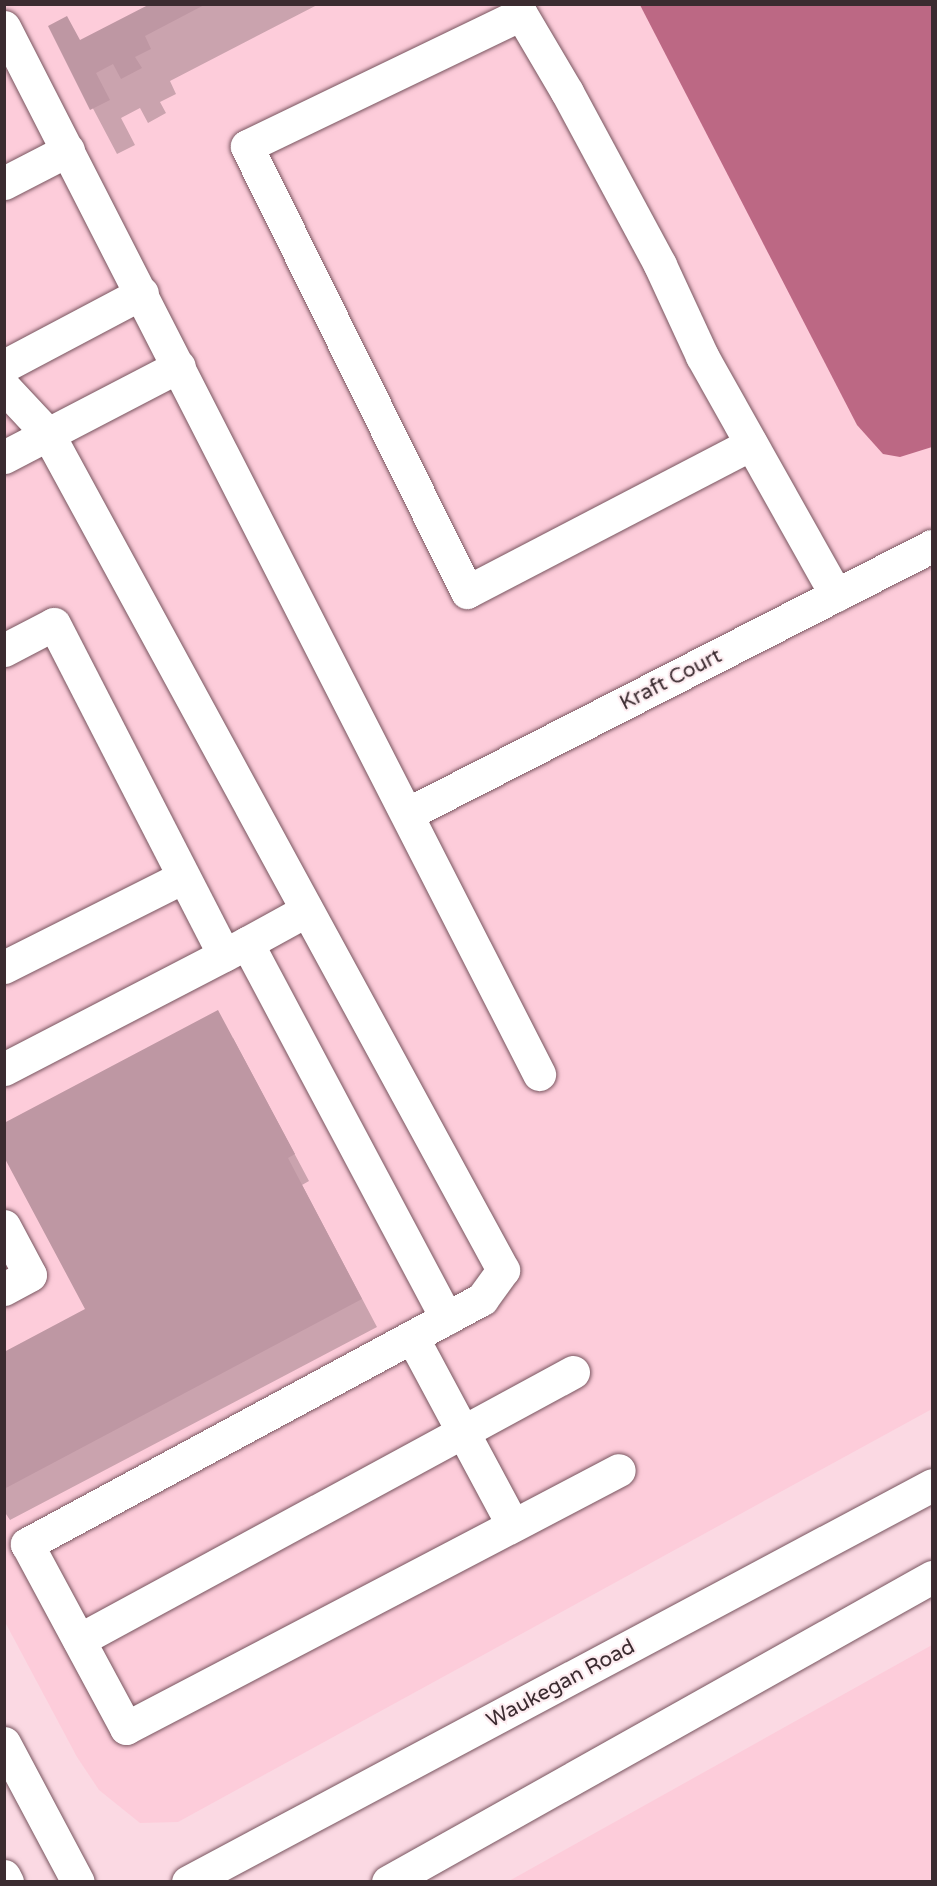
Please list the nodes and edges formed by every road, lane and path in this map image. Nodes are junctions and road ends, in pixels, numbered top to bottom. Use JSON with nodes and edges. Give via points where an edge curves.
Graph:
{"nodes":[{"id":1,"x":4,"y":27,"type":"edge"},
{"id":2,"x":68,"y":150,"type":"junction"},
{"id":3,"x":4,"y":183,"type":"edge"},
{"id":4,"x":142,"y":293,"type":"junction"},
{"id":5,"x":4,"y":366,"type":"edge"},
{"id":6,"x":179,"y":366,"type":"junction"},
{"id":7,"x":4,"y":387,"type":"edge"},
{"id":8,"x":48,"y":434,"type":"junction"},
{"id":9,"x":751,"y":444,"type":"junction"},
{"id":10,"x":4,"y":457,"type":"edge"},
{"id":11,"x":933,"y":546,"type":"edge"},
{"id":12,"x":836,"y":595,"type":"junction"},
{"id":13,"x":4,"y":650,"type":"edge"},
{"id":14,"x":409,"y":813,"type":"junction"},
{"id":15,"x":183,"y":876,"type":"junction"},
{"id":16,"x":307,"y":910,"type":"junction"},
{"id":17,"x":235,"y":949,"type":"junction"},
{"id":18,"x":4,"y":967,"type":"edge"},
{"id":19,"x":4,"y":1069,"type":"edge"},
{"id":20,"x":539,"y":1074,"type":"dead end"},
{"id":21,"x":4,"y":1226,"type":"edge"},
{"id":22,"x":4,"y":1289,"type":"edge"},
{"id":23,"x":446,"y":1318,"type":"junction"},
{"id":24,"x":412,"y":1336,"type":"junction"},
{"id":25,"x":573,"y":1372,"type":"dead end"},
{"id":26,"x":464,"y":1432,"type":"junction"},
{"id":27,"x":619,"y":1470,"type":"dead end"},
{"id":28,"x":933,"y":1485,"type":"edge"},
{"id":29,"x":513,"y":1525,"type":"junction"},
{"id":30,"x":933,"y":1577,"type":"edge"},
{"id":31,"x":79,"y":1640,"type":"junction"},
{"id":32,"x":4,"y":1743,"type":"edge"},
{"id":33,"x":4,"y":1876,"type":"edge"},
{"id":34,"x":7,"y":1881,"type":"edge"},
{"id":35,"x":78,"y":1881,"type":"edge"},
{"id":36,"x":188,"y":1881,"type":"edge"},
{"id":37,"x":388,"y":1881,"type":"edge"}],
"edges":[{"from":1,"to":2,"type":"main road"},
{"from":2,"to":3,"type":"main road"},
{"from":2,"to":4,"type":"main road"},
{"from":4,"to":5,"type":"main road"},
{"from":4,"to":6,"type":"main road"},
{"from":6,"to":8,"type":"main road"},
{"from":6,"to":14,"type":"main road"},
{"from":7,"to":8,"type":"main road"},
{"from":8,"to":10,"type":"main road"},
{"from":8,"to":16,"type":"main road"},
{"from":9,"to":9,"type":"main road","via":[[567,92],[521,14],[247,146],[467,592]]},
{"from":9,"to":12,"type":"main road"},
{"from":11,"to":12,"type":"main road","name":"Kraft Court"},
{"from":12,"to":14,"type":"main road","name":"Kraft Court"},
{"from":13,"to":15,"type":"main road","via":[[54,624]]},
{"from":14,"to":20,"type":"main road"},
{"from":15,"to":17,"type":"main road"},
{"from":15,"to":18,"type":"main road"},
{"from":16,"to":17,"type":"main road"},
{"from":16,"to":23,"type":"main road","via":[[502,1270],[482,1299]]},
{"from":17,"to":19,"type":"main road"},
{"from":17,"to":23,"type":"main road"},
{"from":21,"to":22,"type":"main road","via":[[30,1275]]},
{"from":23,"to":24,"type":"main road"},
{"from":24,"to":26,"type":"main road"},
{"from":24,"to":31,"type":"main road","via":[[27,1544]]},
{"from":25,"to":26,"type":"main road"},
{"from":26,"to":29,"type":"main road"},
{"from":26,"to":31,"type":"main road"},
{"from":27,"to":29,"type":"main road"},
{"from":28,"to":36,"type":"main road","name":"Waukegan Road"},
{"from":29,"to":31,"type":"main road","via":[[126,1728]]},
{"from":30,"to":37,"type":"main road"},
{"from":32,"to":35,"type":"main road"},
{"from":33,"to":34,"type":"main road"}]}
